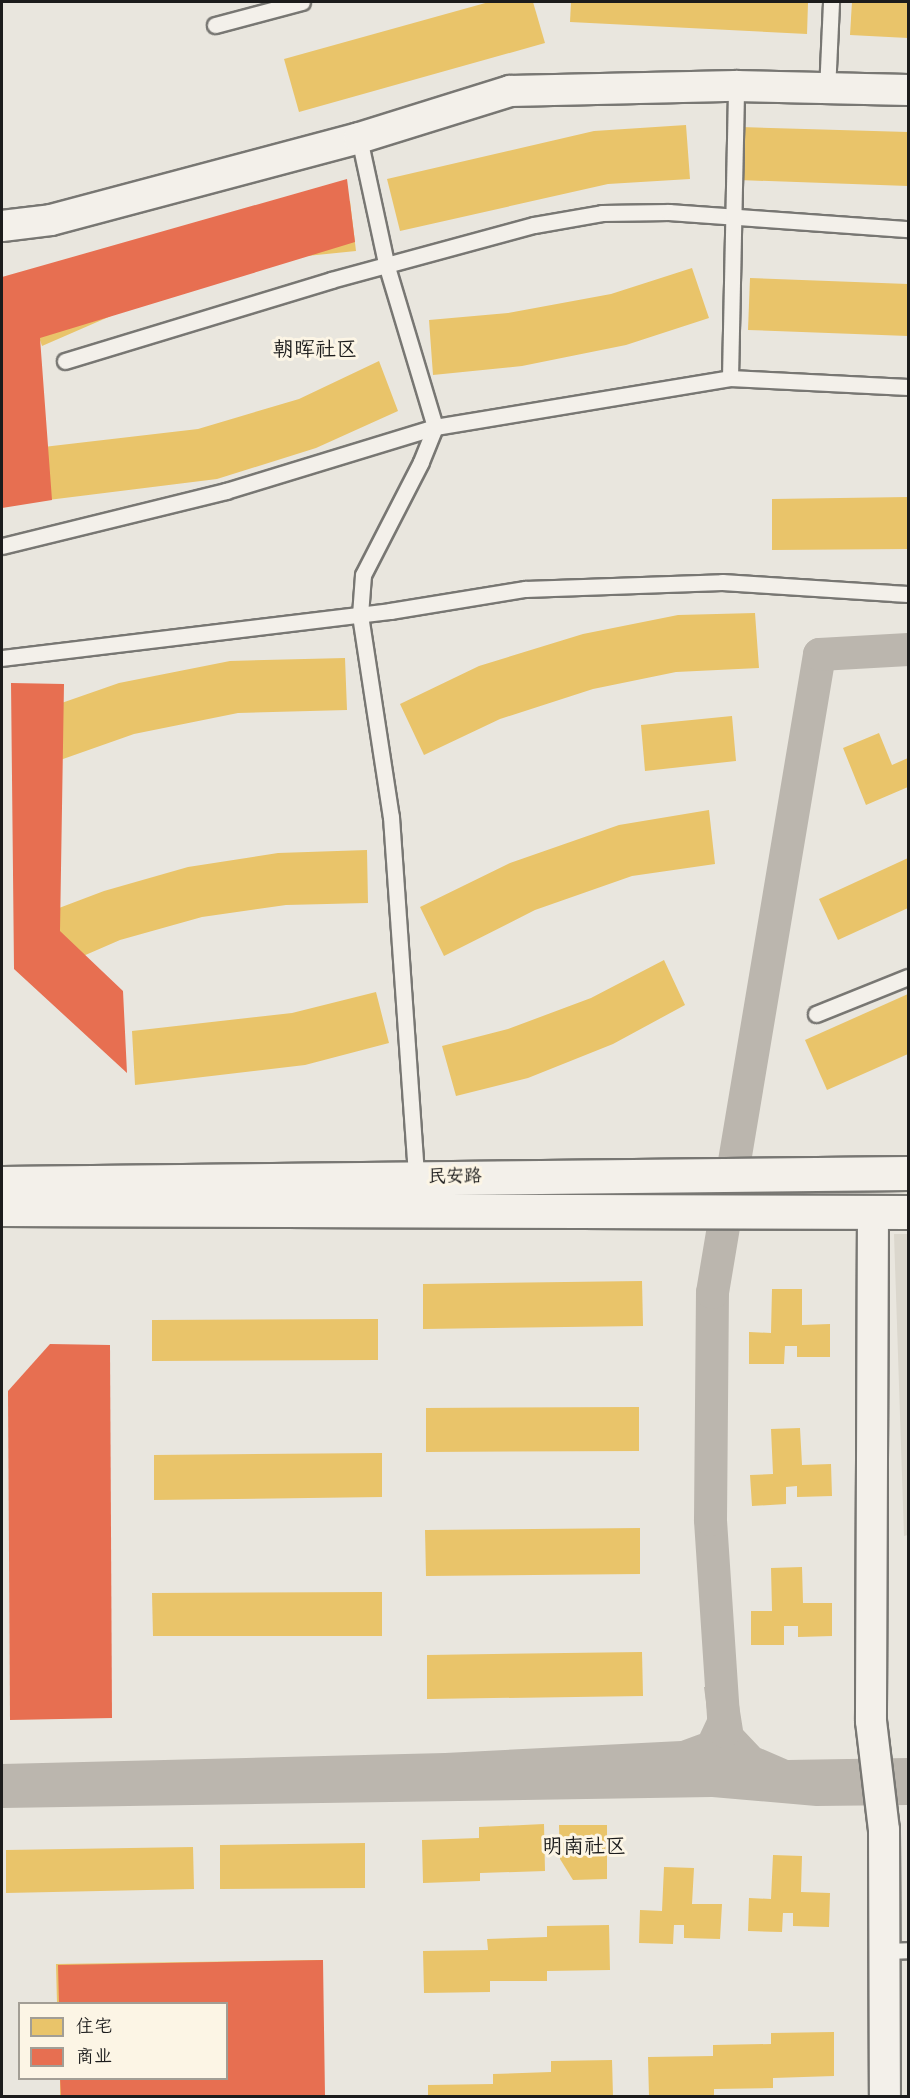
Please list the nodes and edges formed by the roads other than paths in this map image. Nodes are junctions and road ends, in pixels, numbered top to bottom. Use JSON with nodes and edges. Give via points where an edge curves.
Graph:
{"nodes":[{"id":1,"x":302,"y":2,"type":"edge"},
{"id":2,"x":831,"y":2,"type":"edge"},
{"id":3,"x":215,"y":25,"type":"dead end"},
{"id":4,"x":736,"y":86,"type":"junction"},
{"id":5,"x":909,"y":90,"type":"edge"},
{"id":6,"x":827,"y":91,"type":"junction"},
{"id":7,"x":359,"y":138,"type":"junction"},
{"id":8,"x":732,"y":218,"type":"junction"},
{"id":9,"x":2,"y":226,"type":"edge"},
{"id":10,"x":909,"y":229,"type":"edge"},
{"id":11,"x":387,"y":267,"type":"junction"},
{"id":12,"x":65,"y":361,"type":"dead end"},
{"id":13,"x":730,"y":378,"type":"junction"},
{"id":14,"x":909,"y":387,"type":"edge"},
{"id":15,"x":435,"y":427,"type":"junction"},
{"id":16,"x":2,"y":546,"type":"edge"},
{"id":17,"x":909,"y":594,"type":"edge"},
{"id":18,"x":360,"y":615,"type":"junction"},
{"id":19,"x":2,"y":658,"type":"edge"},
{"id":20,"x":909,"y":977,"type":"edge"},
{"id":21,"x":816,"y":1014,"type":"dead end"},
{"id":22,"x":909,"y":1173,"type":"edge"},
{"id":23,"x":416,"y":1179,"type":"junction"},
{"id":24,"x":2,"y":1183,"type":"edge"},
{"id":25,"x":2,"y":1209,"type":"edge"},
{"id":26,"x":873,"y":1212,"type":"junction"},
{"id":27,"x":909,"y":1212,"type":"edge"},
{"id":28,"x":897,"y":1950,"type":"edge"},
{"id":29,"x":885,"y":2097,"type":"edge"}],
"edges":[{"from":1,"to":3,"type":"lane"},
{"from":2,"to":6,"type":"lane"},
{"from":4,"to":6,"type":"street"},
{"from":4,"to":7,"type":"street","via":[[510,91]]},
{"from":4,"to":8,"type":"lane"},
{"from":5,"to":6,"type":"street"},
{"from":7,"to":9,"type":"street","via":[[51,220]]},
{"from":7,"to":11,"type":"lane"},
{"from":8,"to":10,"type":"lane"},
{"from":8,"to":11,"type":"lane","via":[[669,212],[602,213],[534,225]]},
{"from":8,"to":13,"type":"lane"},
{"from":11,"to":12,"type":"lane","via":[[331,280]]},
{"from":11,"to":15,"type":"lane"},
{"from":13,"to":14,"type":"lane"},
{"from":13,"to":15,"type":"lane"},
{"from":15,"to":16,"type":"lane","via":[[226,491]]},
{"from":15,"to":18,"type":"lane","via":[[363,575]]},
{"from":17,"to":18,"type":"lane","via":[[722,582],[536,588]]},
{"from":18,"to":19,"type":"lane"},
{"from":18,"to":23,"type":"lane","via":[[391,817]]},
{"from":20,"to":21,"type":"lane"},
{"from":22,"to":23,"type":"main road","name":"民安路"},
{"from":23,"to":24,"type":"main road","name":"民安路"},
{"from":25,"to":26,"type":"main road","name":"民安路"},
{"from":26,"to":27,"type":"main road","name":"民安路"},
{"from":26,"to":28,"type":"street","via":[[871,1720]]},
{"from":28,"to":29,"type":"street"}]}
